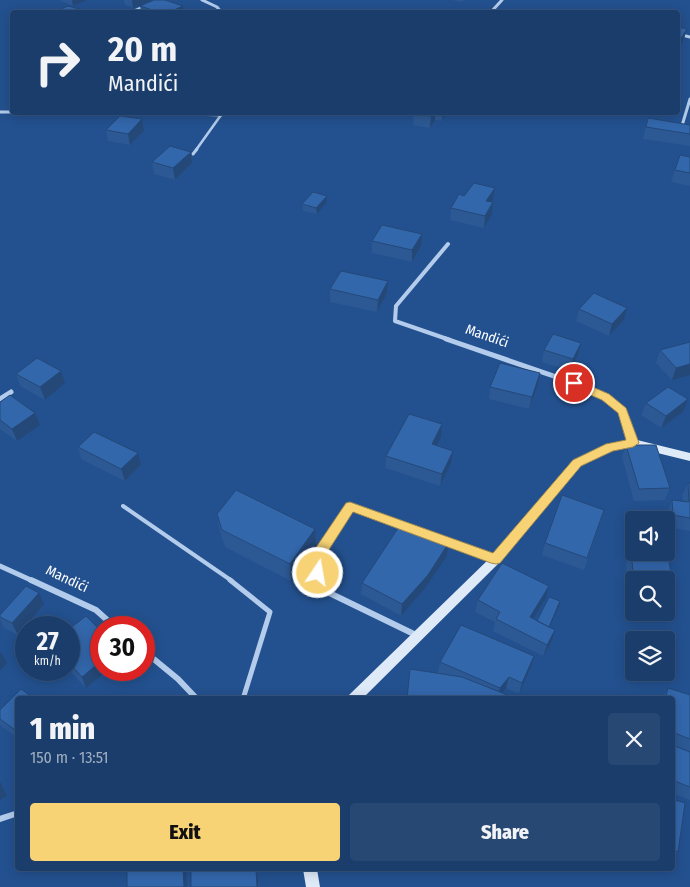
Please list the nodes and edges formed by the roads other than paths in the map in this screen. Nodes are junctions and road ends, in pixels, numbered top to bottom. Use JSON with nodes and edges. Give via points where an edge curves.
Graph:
{"nodes":[{"id":1,"x":202,"y":0,"type":"edge"},
{"id":2,"x":502,"y":0,"type":"edge"},
{"id":3,"x":153,"y":3,"type":"edge"},
{"id":4,"x":137,"y":10,"type":"edge"},
{"id":5,"x":220,"y":10,"type":"edge"},
{"id":6,"x":493,"y":10,"type":"edge"},
{"id":7,"x":690,"y":99,"type":"edge"},
{"id":8,"x":221,"y":115,"type":"edge"},
{"id":9,"x":681,"y":129,"type":"edge"},
{"id":10,"x":193,"y":154,"type":"dead end"},
{"id":11,"x":448,"y":244,"type":"dead end"},
{"id":12,"x":10,"y":392,"type":"dead end"},
{"id":13,"x":0,"y":399,"type":"edge"},
{"id":14,"x":633,"y":443,"type":"junction"},
{"id":15,"x":690,"y":457,"type":"edge"},
{"id":16,"x":123,"y":506,"type":"dead end"},
{"id":17,"x":496,"y":559,"type":"junction"},
{"id":18,"x":0,"y":566,"type":"edge"},
{"id":19,"x":103,"y":616,"type":"edge"},
{"id":20,"x":418,"y":636,"type":"junction"},
{"id":21,"x":155,"y":659,"type":"edge"},
{"id":22,"x":194,"y":696,"type":"edge"},
{"id":23,"x":244,"y":696,"type":"edge"},
{"id":24,"x":356,"y":696,"type":"edge"},
{"id":25,"x":15,"y":814,"type":"edge"},
{"id":26,"x":0,"y":819,"type":"edge"},
{"id":27,"x":310,"y":871,"type":"edge"},
{"id":28,"x":313,"y":887,"type":"edge"}],
"edges":[{"from":1,"to":5,"type":"street"},
{"from":2,"to":6,"type":"street"},
{"from":3,"to":4,"type":"street"},
{"from":7,"to":9,"type":"street"},
{"from":8,"to":10,"type":"lane"},
{"from":11,"to":14,"type":"street","name":"Mandići","via":[[396,306],[395,321],[574,383],[605,397],[622,411]]},
{"from":12,"to":13,"type":"street"},
{"from":14,"to":15,"type":"street"},
{"from":14,"to":17,"type":"street","via":[[610,447],[577,463]]},
{"from":16,"to":23,"type":"lane","via":[[228,578],[270,612]]},
{"from":17,"to":20,"type":"street"},
{"from":17,"to":20,"type":"street","via":[[350,506],[324,546],[315,586]]},
{"from":18,"to":19,"type":"street","name":"Mandići"},
{"from":20,"to":24,"type":"street"},
{"from":21,"to":22,"type":"street"},
{"from":25,"to":26,"type":"street"},
{"from":27,"to":28,"type":"street"}]}
